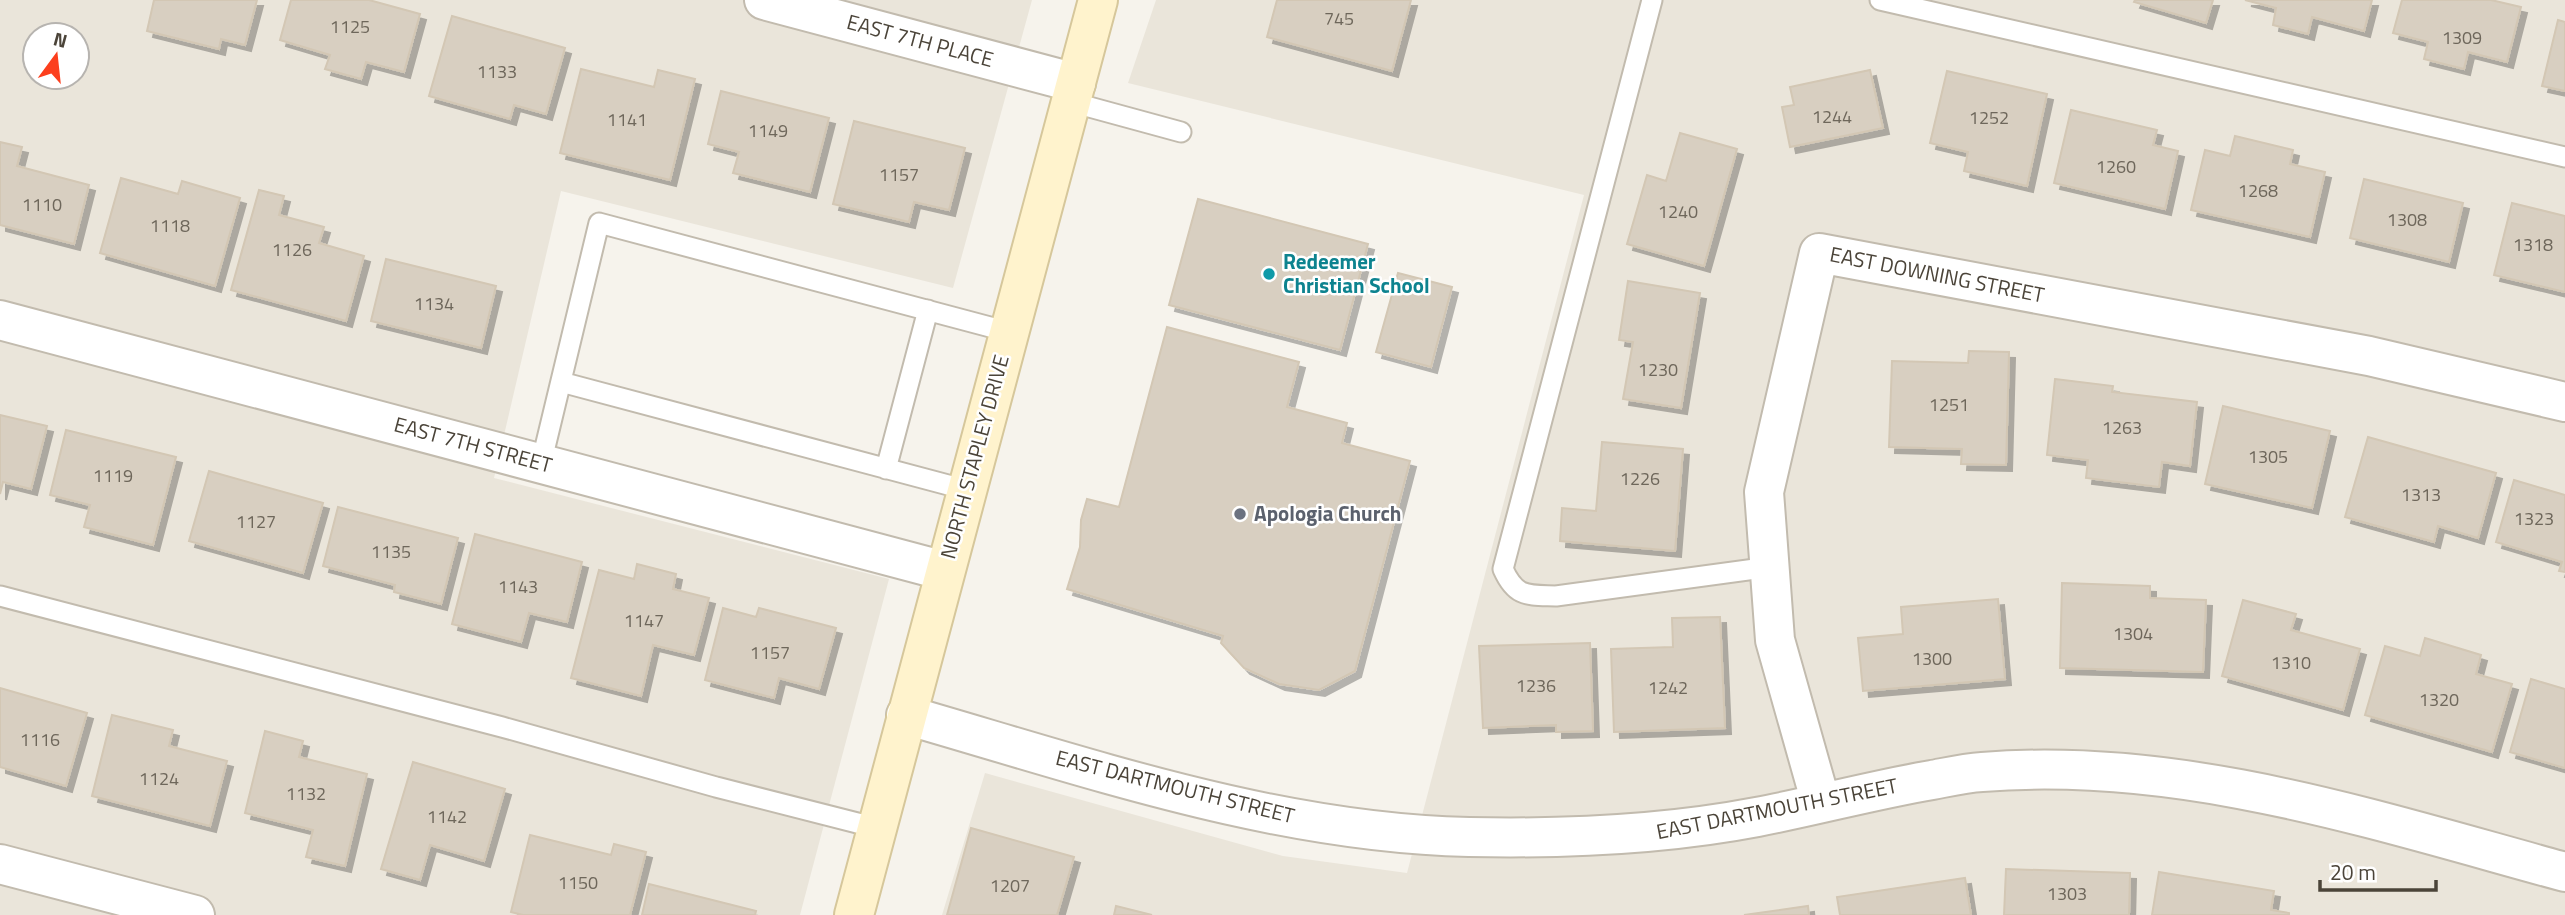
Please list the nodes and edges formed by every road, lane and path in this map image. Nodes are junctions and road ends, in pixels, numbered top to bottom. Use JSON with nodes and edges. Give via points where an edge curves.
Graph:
{"nodes":[{"id":1,"x":764,"y":0,"type":"edge"},
{"id":2,"x":1098,"y":0,"type":"edge"},
{"id":3,"x":1653,"y":0,"type":"edge"},
{"id":4,"x":1880,"y":0,"type":"edge"},
{"id":5,"x":1073,"y":92,"type":"junction"},
{"id":6,"x":1181,"y":132,"type":"dead end"},
{"id":7,"x":2565,"y":157,"type":"edge"},
{"id":8,"x":928,"y":310,"type":"junction"},
{"id":9,"x":0,"y":320,"type":"edge"},
{"id":10,"x":1009,"y":332,"type":"junction"},
{"id":11,"x":561,"y":382,"type":"junction"},
{"id":12,"x":2565,"y":402,"type":"edge"},
{"id":13,"x":541,"y":464,"type":"junction"},
{"id":14,"x":886,"y":469,"type":"junction"},
{"id":15,"x":967,"y":489,"type":"junction"},
{"id":16,"x":1770,"y":566,"type":"junction"},
{"id":17,"x":945,"y":571,"type":"junction"},
{"id":18,"x":0,"y":596,"type":"edge"},
{"id":19,"x":906,"y":715,"type":"junction"},
{"id":20,"x":1821,"y":803,"type":"junction"},
{"id":21,"x":877,"y":828,"type":"junction"},
{"id":22,"x":0,"y":864,"type":"edge"},
{"id":23,"x":2565,"y":872,"type":"edge"},
{"id":24,"x":195,"y":915,"type":"edge"},
{"id":25,"x":854,"y":915,"type":"edge"}],
"edges":[{"from":1,"to":5,"type":"street","name":"EAST 7TH PLACE"},
{"from":2,"to":5,"type":"main road","name":"NORTH STAPLEY DRIVE"},
{"from":3,"to":16,"type":"lane","via":[[1503,569],[1510,585],[1524,595],[1556,596]]},
{"from":4,"to":7,"type":"lane"},
{"from":5,"to":6,"type":"lane"},
{"from":5,"to":10,"type":"main road","name":"NORTH STAPLEY DRIVE"},
{"from":8,"to":10,"type":"lane"},
{"from":8,"to":11,"type":"lane","via":[[599,223]]},
{"from":8,"to":14,"type":"lane"},
{"from":9,"to":13,"type":"street","name":"EAST 7TH STREET"},
{"from":10,"to":15,"type":"main road","name":"NORTH STAPLEY DRIVE"},
{"from":11,"to":13,"type":"lane"},
{"from":11,"to":14,"type":"lane"},
{"from":12,"to":16,"type":"street","name":"EAST DOWNING STREET","via":[[2369,356],[1819,253],[1764,492]]},
{"from":13,"to":17,"type":"street","name":"EAST 7TH STREET"},
{"from":14,"to":15,"type":"lane"},
{"from":15,"to":17,"type":"main road","name":"NORTH STAPLEY DRIVE"},
{"from":16,"to":20,"type":"street","name":"EAST DOWNING STREET","via":[[1775,640]]},
{"from":17,"to":19,"type":"main road","name":"NORTH STAPLEY DRIVE"},
{"from":18,"to":21,"type":"lane"},
{"from":19,"to":20,"type":"street","name":"EAST DARTMOUTH STREET","via":[[1233,806],[1348,828],[1468,837],[1661,833]]},
{"from":19,"to":21,"type":"main road","name":"NORTH STAPLEY DRIVE"},
{"from":20,"to":23,"type":"street","name":"EAST DARTMOUTH STREET","via":[[1980,772],[2074,770],[2155,775],[2306,801]]},
{"from":21,"to":25,"type":"main road","name":"NORTH STAPLEY DRIVE"},
{"from":22,"to":24,"type":"street"}]}
